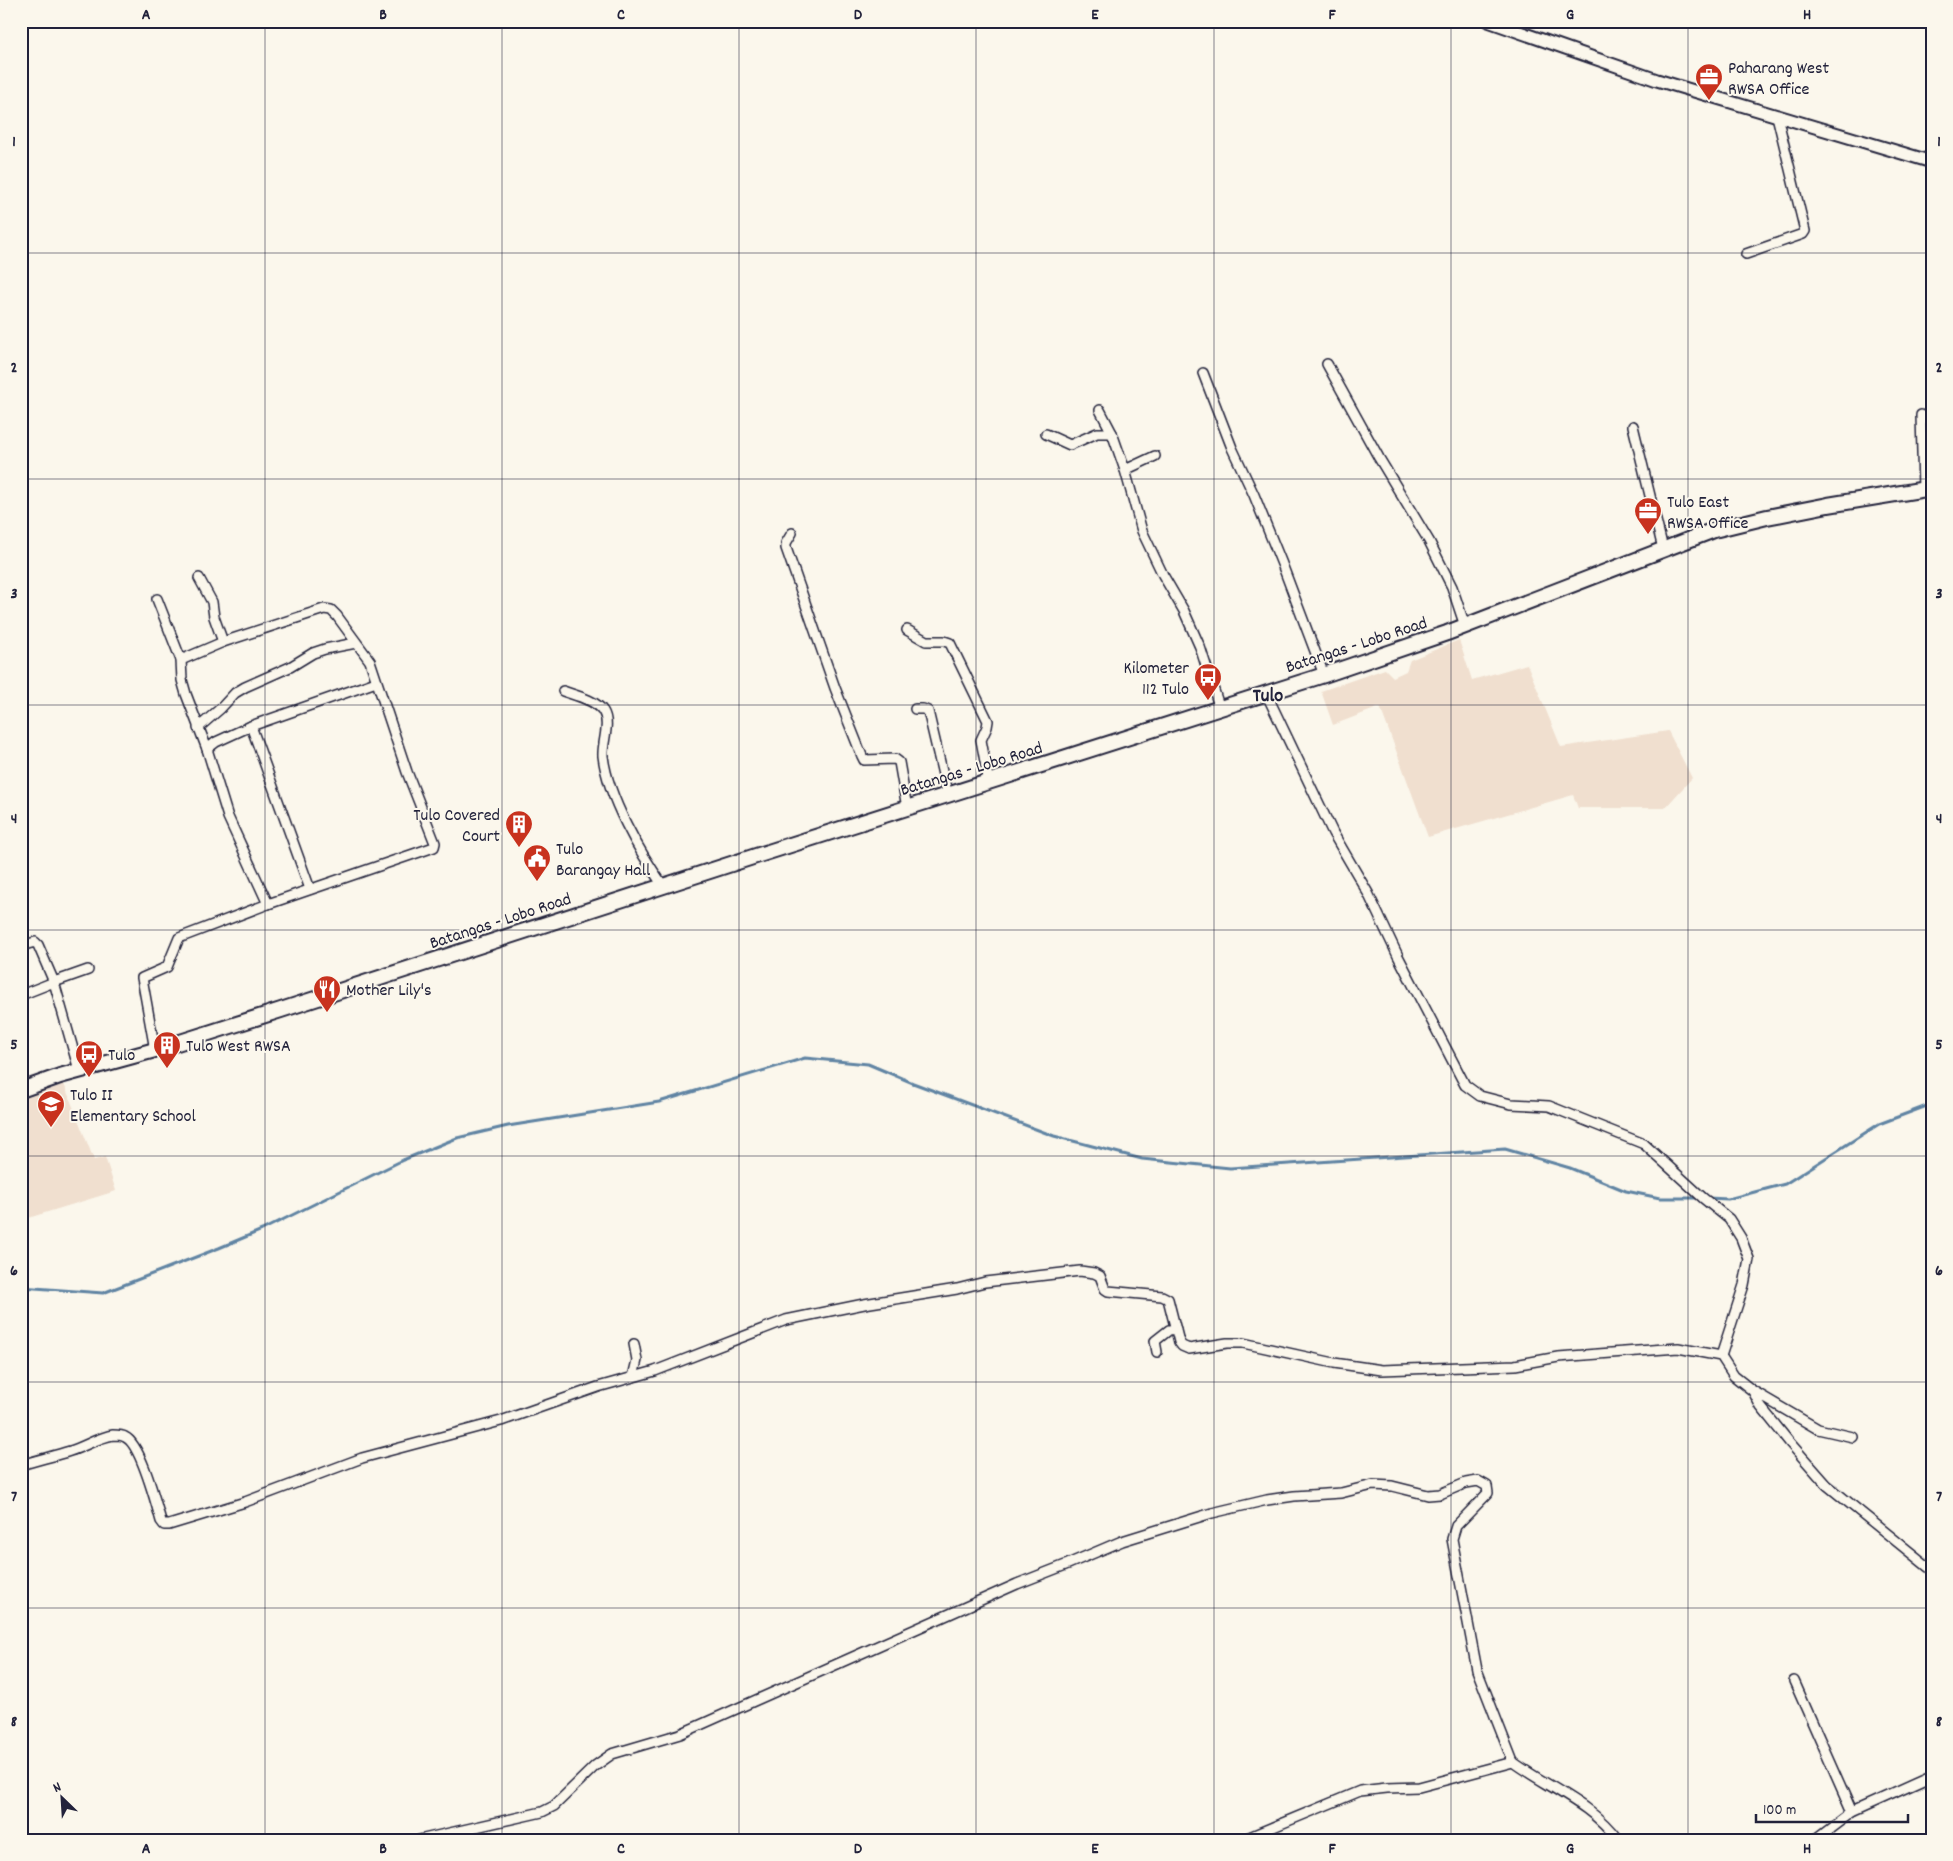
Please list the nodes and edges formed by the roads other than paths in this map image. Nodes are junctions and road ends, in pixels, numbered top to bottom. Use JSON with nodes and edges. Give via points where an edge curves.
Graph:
{"nodes":[{"id":1,"x":1488,"y":21,"type":"edge"},
{"id":2,"x":1777,"y":116,"type":"junction"},
{"id":3,"x":1932,"y":162,"type":"edge"},
{"id":4,"x":1746,"y":254,"type":"dead end"},
{"id":5,"x":1327,"y":364,"type":"dead end"},
{"id":6,"x":1203,"y":373,"type":"dead end"},
{"id":7,"x":1100,"y":410,"type":"dead end"},
{"id":8,"x":1921,"y":415,"type":"dead end"},
{"id":9,"x":1633,"y":426,"type":"dead end"},
{"id":10,"x":1112,"y":433,"type":"junction"},
{"id":11,"x":1046,"y":434,"type":"dead end"},
{"id":12,"x":1155,"y":456,"type":"dead end"},
{"id":13,"x":1125,"y":470,"type":"junction"},
{"id":14,"x":1928,"y":489,"type":"edge"},
{"id":15,"x":792,"y":533,"type":"dead end"},
{"id":16,"x":1663,"y":549,"type":"junction"},
{"id":17,"x":199,"y":578,"type":"dead end"},
{"id":18,"x":157,"y":599,"type":"dead end"},
{"id":19,"x":1465,"y":626,"type":"junction"},
{"id":20,"x":907,"y":630,"type":"dead end"},
{"id":21,"x":223,"y":642,"type":"junction"},
{"id":22,"x":356,"y":643,"type":"junction"},
{"id":23,"x":181,"y":660,"type":"junction"},
{"id":24,"x":1324,"y":675,"type":"junction"},
{"id":25,"x":376,"y":682,"type":"junction"},
{"id":26,"x":563,"y":691,"type":"dead end"},
{"id":27,"x":1266,"y":694,"type":"junction"},
{"id":28,"x":915,"y":709,"type":"dead end"},
{"id":29,"x":1220,"y":709,"type":"junction"},
{"id":30,"x":251,"y":726,"type":"junction"},
{"id":31,"x":198,"y":728,"type":"junction"},
{"id":32,"x":207,"y":749,"type":"junction"},
{"id":33,"x":989,"y":783,"type":"junction"},
{"id":34,"x":948,"y":796,"type":"junction"},
{"id":35,"x":907,"y":808,"type":"junction"},
{"id":36,"x":664,"y":887,"type":"junction"},
{"id":37,"x":310,"y":889,"type":"junction"},
{"id":38,"x":268,"y":904,"type":"junction"},
{"id":39,"x":21,"y":946,"type":"edge"},
{"id":40,"x":88,"y":970,"type":"dead end"},
{"id":41,"x":54,"y":982,"type":"junction"},
{"id":42,"x":21,"y":995,"type":"edge"},
{"id":43,"x":155,"y":1050,"type":"junction"},
{"id":44,"x":79,"y":1070,"type":"junction"},
{"id":45,"x":21,"y":1090,"type":"edge"},
{"id":46,"x":1176,"y":1329,"type":"junction"},
{"id":47,"x":634,"y":1344,"type":"dead end"},
{"id":48,"x":1158,"y":1352,"type":"dead end"},
{"id":49,"x":1721,"y":1356,"type":"junction"},
{"id":50,"x":633,"y":1377,"type":"junction"},
{"id":51,"x":1752,"y":1391,"type":"junction"},
{"id":52,"x":1853,"y":1437,"type":"dead end"},
{"id":53,"x":21,"y":1465,"type":"edge"},
{"id":54,"x":1932,"y":1570,"type":"edge"},
{"id":55,"x":1794,"y":1681,"type":"dead end"},
{"id":56,"x":1513,"y":1762,"type":"junction"},
{"id":57,"x":1932,"y":1776,"type":"edge"},
{"id":58,"x":1852,"y":1812,"type":"junction"},
{"id":59,"x":419,"y":1840,"type":"edge"},
{"id":60,"x":1198,"y":1840,"type":"edge"},
{"id":61,"x":1206,"y":1840,"type":"edge"},
{"id":62,"x":1242,"y":1840,"type":"edge"},
{"id":63,"x":1618,"y":1840,"type":"edge"},
{"id":64,"x":1815,"y":1840,"type":"edge"}],
"edges":[{"from":1,"to":2,"type":"street","via":[[1657,80]]},
{"from":2,"to":3,"type":"street"},
{"from":2,"to":4,"type":"street","via":[[1804,231]]},
{"from":5,"to":19,"type":"street","via":[[1429,541],[1452,587]]},
{"from":6,"to":24,"type":"street"},
{"from":7,"to":10,"type":"street"},
{"from":8,"to":14,"type":"street"},
{"from":9,"to":16,"type":"street"},
{"from":10,"to":11,"type":"street","via":[[1097,433],[1070,445]]},
{"from":10,"to":13,"type":"street"},
{"from":12,"to":13,"type":"street"},
{"from":13,"to":29,"type":"street","via":[[1142,531],[1200,647]]},
{"from":14,"to":16,"type":"main road","name":"Batangas - Lobo Road","via":[[1767,517],[1714,530]]},
{"from":15,"to":35,"type":"street","via":[[786,548],[862,756],[864,760],[895,759],[899,762]]},
{"from":16,"to":19,"type":"main road","name":"Batangas - Lobo Road"},
{"from":17,"to":21,"type":"street","via":[[212,602]]},
{"from":18,"to":23,"type":"street"},
{"from":19,"to":24,"type":"main road","name":"Batangas - Lobo Road"},
{"from":20,"to":33,"type":"street","via":[[926,641],[950,643],[988,721],[981,740]]},
{"from":21,"to":22,"type":"street","via":[[324,609],[337,616]]},
{"from":21,"to":23,"type":"street"},
{"from":22,"to":25,"type":"street","via":[[370,660]]},
{"from":22,"to":31,"type":"street","via":[[313,653],[245,687]]},
{"from":23,"to":31,"type":"street","via":[[182,680]]},
{"from":24,"to":27,"type":"main road","name":"Batangas - Lobo Road"},
{"from":25,"to":30,"type":"street"},
{"from":25,"to":37,"type":"street","via":[[435,844]]},
{"from":26,"to":36,"type":"street","via":[[600,707],[604,713],[604,757],[611,785],[638,847]]},
{"from":27,"to":29,"type":"main road","name":"Batangas - Lobo Road"},
{"from":27,"to":49,"type":"street","via":[[1332,833],[1368,893],[1465,1084],[1480,1096],[1511,1104],[1549,1106],[1644,1144],[1729,1219],[1749,1259]]},
{"from":28,"to":34,"type":"street","via":[[928,711]]},
{"from":29,"to":33,"type":"main road","name":"Batangas - Lobo Road"},
{"from":30,"to":32,"type":"street"},
{"from":30,"to":37,"type":"street"},
{"from":31,"to":32,"type":"street"},
{"from":32,"to":38,"type":"street","via":[[230,822]]},
{"from":33,"to":34,"type":"main road","name":"Batangas - Lobo Road"},
{"from":34,"to":35,"type":"main road","name":"Batangas - Lobo Road"},
{"from":35,"to":36,"type":"main road","name":"Batangas - Lobo Road"},
{"from":36,"to":43,"type":"main road","name":"Batangas - Lobo Road"},
{"from":37,"to":38,"type":"street"},
{"from":38,"to":43,"type":"street","via":[[179,938],[168,967],[142,978]]},
{"from":39,"to":41,"type":"street","via":[[35,942],[38,945]]},
{"from":40,"to":41,"type":"street"},
{"from":41,"to":42,"type":"street"},
{"from":41,"to":44,"type":"street"},
{"from":43,"to":44,"type":"main road","name":"Batangas - Lobo Road"},
{"from":44,"to":45,"type":"main road","name":"Batangas - Lobo Road"},
{"from":46,"to":48,"type":"street","via":[[1155,1340]]},
{"from":46,"to":49,"type":"street","via":[[1179,1342],[1189,1348],[1243,1343],[1382,1370],[1515,1365],[1558,1357],[1678,1348]]},
{"from":46,"to":50,"type":"street","via":[[1170,1303],[1162,1296],[1108,1291],[1100,1276],[1080,1271],[985,1282],[786,1320]]},
{"from":47,"to":50,"type":"street","via":[[637,1356]]},
{"from":49,"to":51,"type":"street","via":[[1734,1376]]},
{"from":50,"to":53,"type":"street","via":[[569,1396],[500,1422],[362,1458],[245,1502],[168,1525],[160,1521],[140,1458],[124,1436],[115,1435]]},
{"from":51,"to":52,"type":"street","via":[[1818,1429]]},
{"from":51,"to":54,"type":"street","via":[[1790,1443],[1827,1485]]},
{"from":55,"to":58,"type":"street"},
{"from":56,"to":59,"type":"street","via":[[1477,1670],[1452,1539],[1456,1526],[1488,1494],[1487,1486],[1478,1481],[1428,1495],[1373,1485],[1341,1493],[1267,1500],[1122,1541],[1017,1584],[680,1734],[612,1754],[554,1806],[542,1812]]},
{"from":56,"to":62,"type":"street","via":[[1419,1787],[1360,1791]]},
{"from":56,"to":63,"type":"street","via":[[1573,1800],[1610,1829]]},
{"from":57,"to":58,"type":"street"},
{"from":58,"to":64,"type":"street"},
{"from":60,"to":61,"type":"street"}]}
